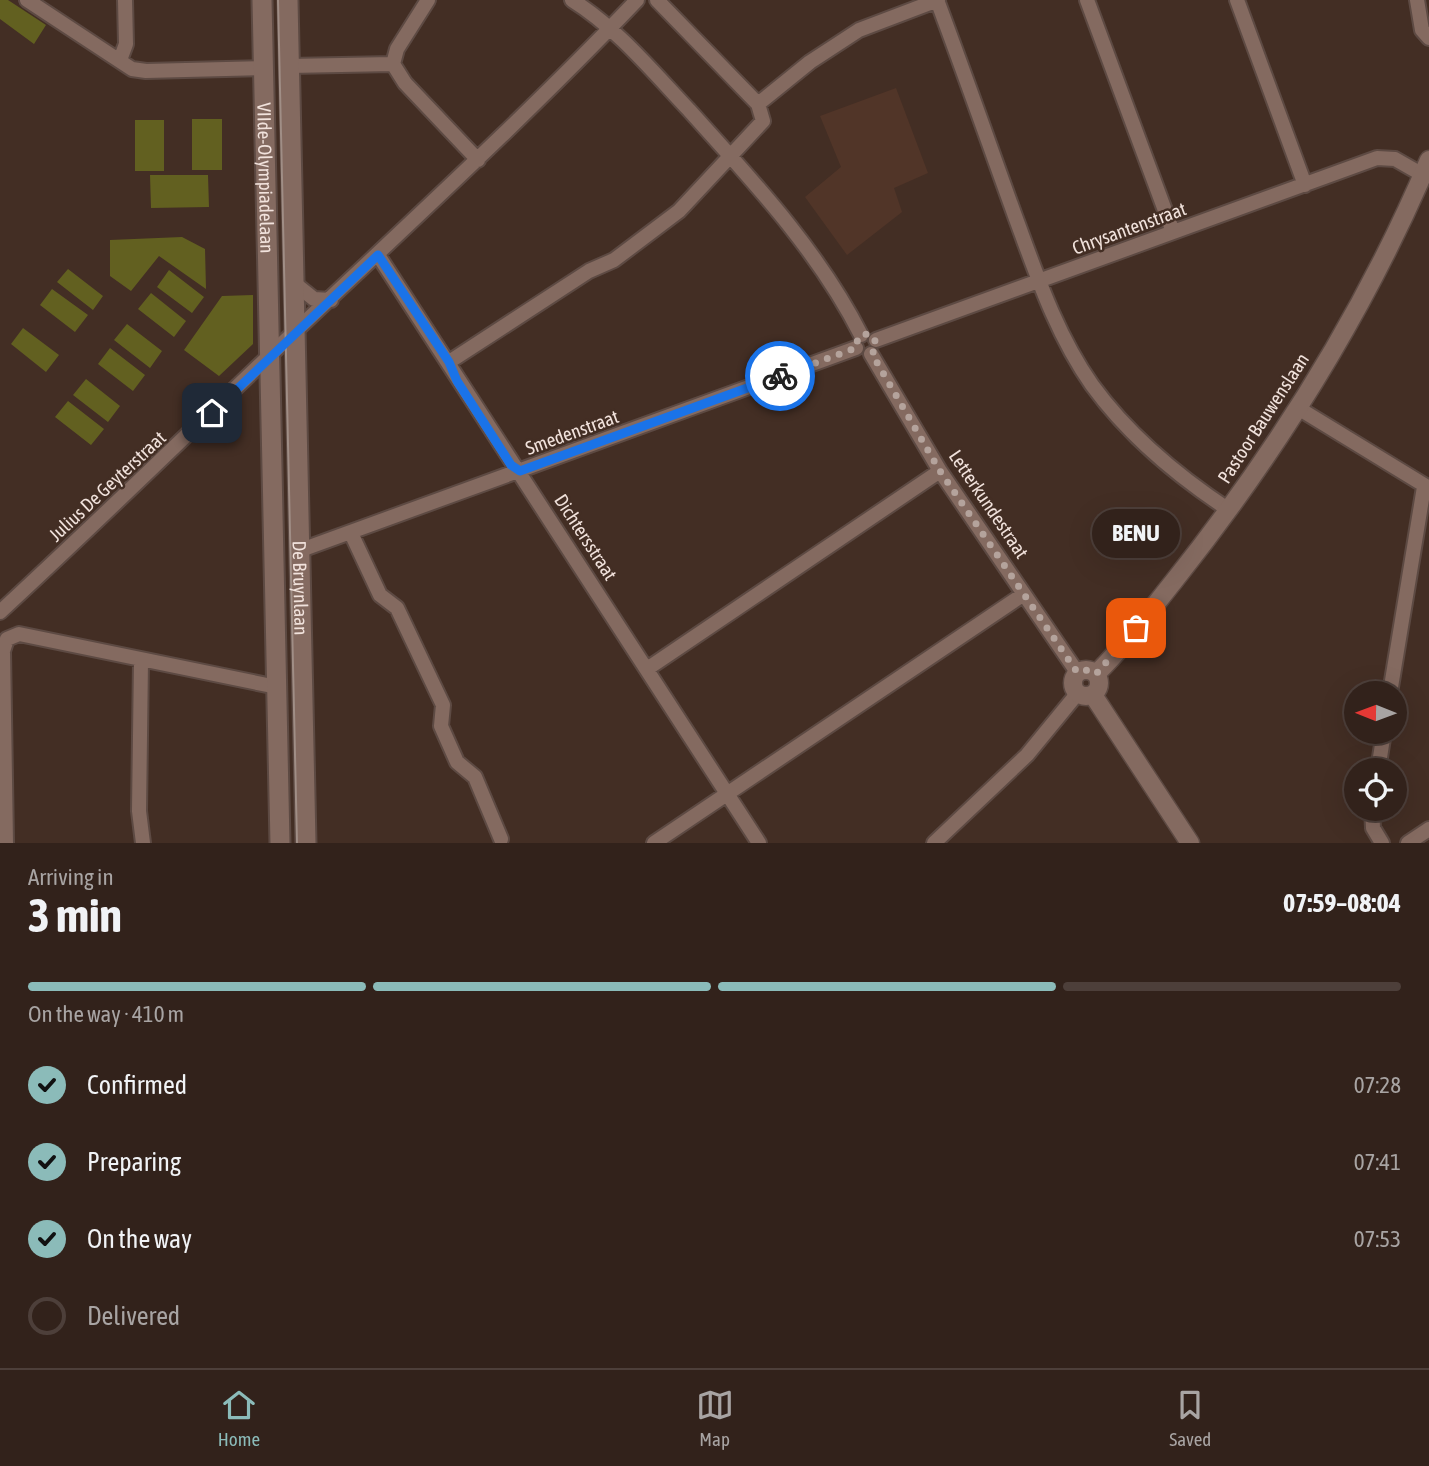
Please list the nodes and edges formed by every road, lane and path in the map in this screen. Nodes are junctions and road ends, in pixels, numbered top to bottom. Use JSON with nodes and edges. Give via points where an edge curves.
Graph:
{"nodes":[{"id":1,"x":27,"y":0,"type":"edge"},
{"id":2,"x":125,"y":0,"type":"edge"},
{"id":3,"x":262,"y":0,"type":"edge"},
{"id":4,"x":288,"y":0,"type":"edge"},
{"id":5,"x":428,"y":0,"type":"edge"},
{"id":6,"x":572,"y":0,"type":"edge"},
{"id":7,"x":637,"y":0,"type":"edge"},
{"id":8,"x":657,"y":0,"type":"edge"},
{"id":9,"x":937,"y":0,"type":"edge"},
{"id":10,"x":1087,"y":0,"type":"edge"},
{"id":11,"x":1237,"y":0,"type":"edge"},
{"id":12,"x":1417,"y":0,"type":"edge"},
{"id":13,"x":612,"y":30,"type":"junction"},
{"id":14,"x":1429,"y":38,"type":"edge"},
{"id":15,"x":120,"y":60,"type":"junction"},
{"id":16,"x":393,"y":64,"type":"junction"},
{"id":17,"x":289,"y":66,"type":"junction"},
{"id":18,"x":264,"y":68,"type":"junction"},
{"id":19,"x":758,"y":104,"type":"junction"},
{"id":20,"x":732,"y":157,"type":"junction"},
{"id":21,"x":478,"y":160,"type":"junction"},
{"id":22,"x":1426,"y":168,"type":"edge"},
{"id":23,"x":1305,"y":185,"type":"junction"},
{"id":24,"x":1173,"y":232,"type":"junction"},
{"id":25,"x":378,"y":255,"type":"junction"},
{"id":26,"x":1039,"y":281,"type":"junction"},
{"id":27,"x":294,"y":283,"type":"junction"},
{"id":28,"x":331,"y":300,"type":"junction"},
{"id":29,"x":295,"y":333,"type":"junction"},
{"id":30,"x":858,"y":342,"type":"junction"},
{"id":31,"x":874,"y":347,"type":"junction"},
{"id":32,"x":269,"y":356,"type":"junction"},
{"id":33,"x":449,"y":362,"type":"junction"},
{"id":34,"x":1298,"y":408,"type":"junction"},
{"id":35,"x":520,"y":471,"type":"junction"},
{"id":36,"x":940,"y":471,"type":"junction"},
{"id":37,"x":1427,"y":488,"type":"edge"},
{"id":38,"x":1229,"y":510,"type":"junction"},
{"id":39,"x":351,"y":533,"type":"junction"},
{"id":40,"x":301,"y":550,"type":"junction"},
{"id":41,"x":1024,"y":594,"type":"junction"},
{"id":42,"x":0,"y":612,"type":"edge"},
{"id":43,"x":4,"y":635,"type":"edge"},
{"id":44,"x":141,"y":661,"type":"junction"},
{"id":45,"x":647,"y":669,"type":"junction"},
{"id":46,"x":1087,"y":673,"type":"junction"},
{"id":47,"x":1392,"y":681,"type":"edge"},
{"id":48,"x":277,"y":687,"type":"junction"},
{"id":49,"x":1085,"y":694,"type":"junction"},
{"id":50,"x":726,"y":795,"type":"junction"},
{"id":51,"x":1373,"y":821,"type":"edge"},
{"id":52,"x":1429,"y":829,"type":"edge"},
{"id":53,"x":500,"y":842,"type":"edge"},
{"id":54,"x":6,"y":843,"type":"edge"},
{"id":55,"x":143,"y":843,"type":"edge"},
{"id":56,"x":281,"y":843,"type":"edge"},
{"id":57,"x":306,"y":843,"type":"edge"},
{"id":58,"x":654,"y":843,"type":"edge"},
{"id":59,"x":758,"y":843,"type":"edge"},
{"id":60,"x":934,"y":843,"type":"edge"},
{"id":61,"x":1190,"y":843,"type":"edge"},
{"id":62,"x":1382,"y":843,"type":"edge"},
{"id":63,"x":1408,"y":843,"type":"edge"}],
"edges":[{"from":1,"to":15,"type":"street"},
{"from":2,"to":15,"type":"street","via":[[126,44]]},
{"from":3,"to":18,"type":"main road","name":"VIIde-Olympiadelaan"},
{"from":4,"to":17,"type":"main road","name":"VIIde-Olympiadelaan"},
{"from":5,"to":16,"type":"street","via":[[397,49]]},
{"from":6,"to":13,"type":"street"},
{"from":7,"to":13,"type":"street","name":"Julius De Geyterstraat"},
{"from":8,"to":19,"type":"street"},
{"from":9,"to":19,"type":"street","via":[[859,30]]},
{"from":9,"to":26,"type":"street"},
{"from":10,"to":24,"type":"street"},
{"from":11,"to":23,"type":"street"},
{"from":12,"to":14,"type":"street","via":[[1422,30]]},
{"from":13,"to":20,"type":"street"},
{"from":13,"to":21,"type":"street","name":"Julius De Geyterstraat"},
{"from":15,"to":18,"type":"street","via":[[132,69],[146,71]]},
{"from":16,"to":17,"type":"street"},
{"from":16,"to":21,"type":"street","via":[[405,83]]},
{"from":17,"to":27,"type":"main road","name":"VIIde-Olympiadelaan"},
{"from":18,"to":32,"type":"main road","name":"VIIde-Olympiadelaan"},
{"from":19,"to":20,"type":"street","via":[[763,121]]},
{"from":20,"to":30,"type":"street","via":[[824,269]]},
{"from":20,"to":33,"type":"street","via":[[679,211],[614,260],[589,271]]},
{"from":21,"to":25,"type":"street","name":"Julius De Geyterstraat"},
{"from":22,"to":23,"type":"street","name":"Chrysantenstraat","via":[[1377,158]]},
{"from":22,"to":34,"type":"street","name":"Pastoor Bauwenslaan","via":[[1372,280]]},
{"from":23,"to":24,"type":"street","name":"Chrysantenstraat"},
{"from":24,"to":26,"type":"street","name":"Chrysantenstraat"},
{"from":25,"to":28,"type":"street","name":"Julius De Geyterstraat"},
{"from":25,"to":33,"type":"street","name":"Dichtersstraat"},
{"from":26,"to":31,"type":"street","name":"Chrysantenstraat"},
{"from":26,"to":38,"type":"street","via":[[1060,331],[1111,409],[1184,480]]},
{"from":27,"to":28,"type":"street","via":[[314,299]]},
{"from":27,"to":29,"type":"main road","name":"VIIde-Olympiadelaan"},
{"from":28,"to":29,"type":"street","name":"Julius De Geyterstraat"},
{"from":29,"to":32,"type":"street","name":"Julius De Geyterstraat"},
{"from":29,"to":40,"type":"main road","name":"De Bruynlaan"},
{"from":30,"to":31,"type":"street","via":[[869,334]]},
{"from":30,"to":31,"type":"street","via":[[862,355]]},
{"from":30,"to":35,"type":"street","name":"Smedenstraat"},
{"from":31,"to":36,"type":"street","name":"Letterkundestraat"},
{"from":32,"to":42,"type":"street","name":"Julius De Geyterstraat"},
{"from":32,"to":48,"type":"main road","name":"De Bruynlaan"},
{"from":33,"to":35,"type":"street","name":"Dichtersstraat","via":[[511,465]]},
{"from":34,"to":37,"type":"street"},
{"from":34,"to":38,"type":"street","name":"Pastoor Bauwenslaan"},
{"from":35,"to":39,"type":"street","name":"Smedenstraat"},
{"from":35,"to":45,"type":"street","name":"Dichtersstraat"},
{"from":36,"to":41,"type":"street","name":"Letterkundestraat"},
{"from":36,"to":45,"type":"street"},
{"from":37,"to":47,"type":"street"},
{"from":38,"to":46,"type":"street","name":"Pastoor Bauwenslaan"},
{"from":39,"to":40,"type":"street","name":"Smedenstraat"},
{"from":39,"to":53,"type":"street","via":[[380,596],[397,608],[443,705],[441,726],[451,750],[457,762],[475,776]]},
{"from":40,"to":57,"type":"main road","name":"De Bruynlaan"},
{"from":41,"to":46,"type":"street","name":"Letterkundestraat"},
{"from":41,"to":50,"type":"street"},
{"from":43,"to":44,"type":"street","via":[[19,634]]},
{"from":43,"to":54,"type":"street"},
{"from":44,"to":48,"type":"street"},
{"from":44,"to":55,"type":"street","via":[[139,811]]},
{"from":45,"to":50,"type":"street","name":"Dichtersstraat"},
{"from":46,"to":49,"type":"street","via":[[1099,687]]},
{"from":48,"to":56,"type":"main road","name":"De Bruynlaan"},
{"from":49,"to":60,"type":"street"},
{"from":49,"to":61,"type":"street"},
{"from":50,"to":58,"type":"street"},
{"from":50,"to":59,"type":"street","name":"Dichtersstraat"},
{"from":51,"to":62,"type":"street"},
{"from":52,"to":63,"type":"street"}]}
